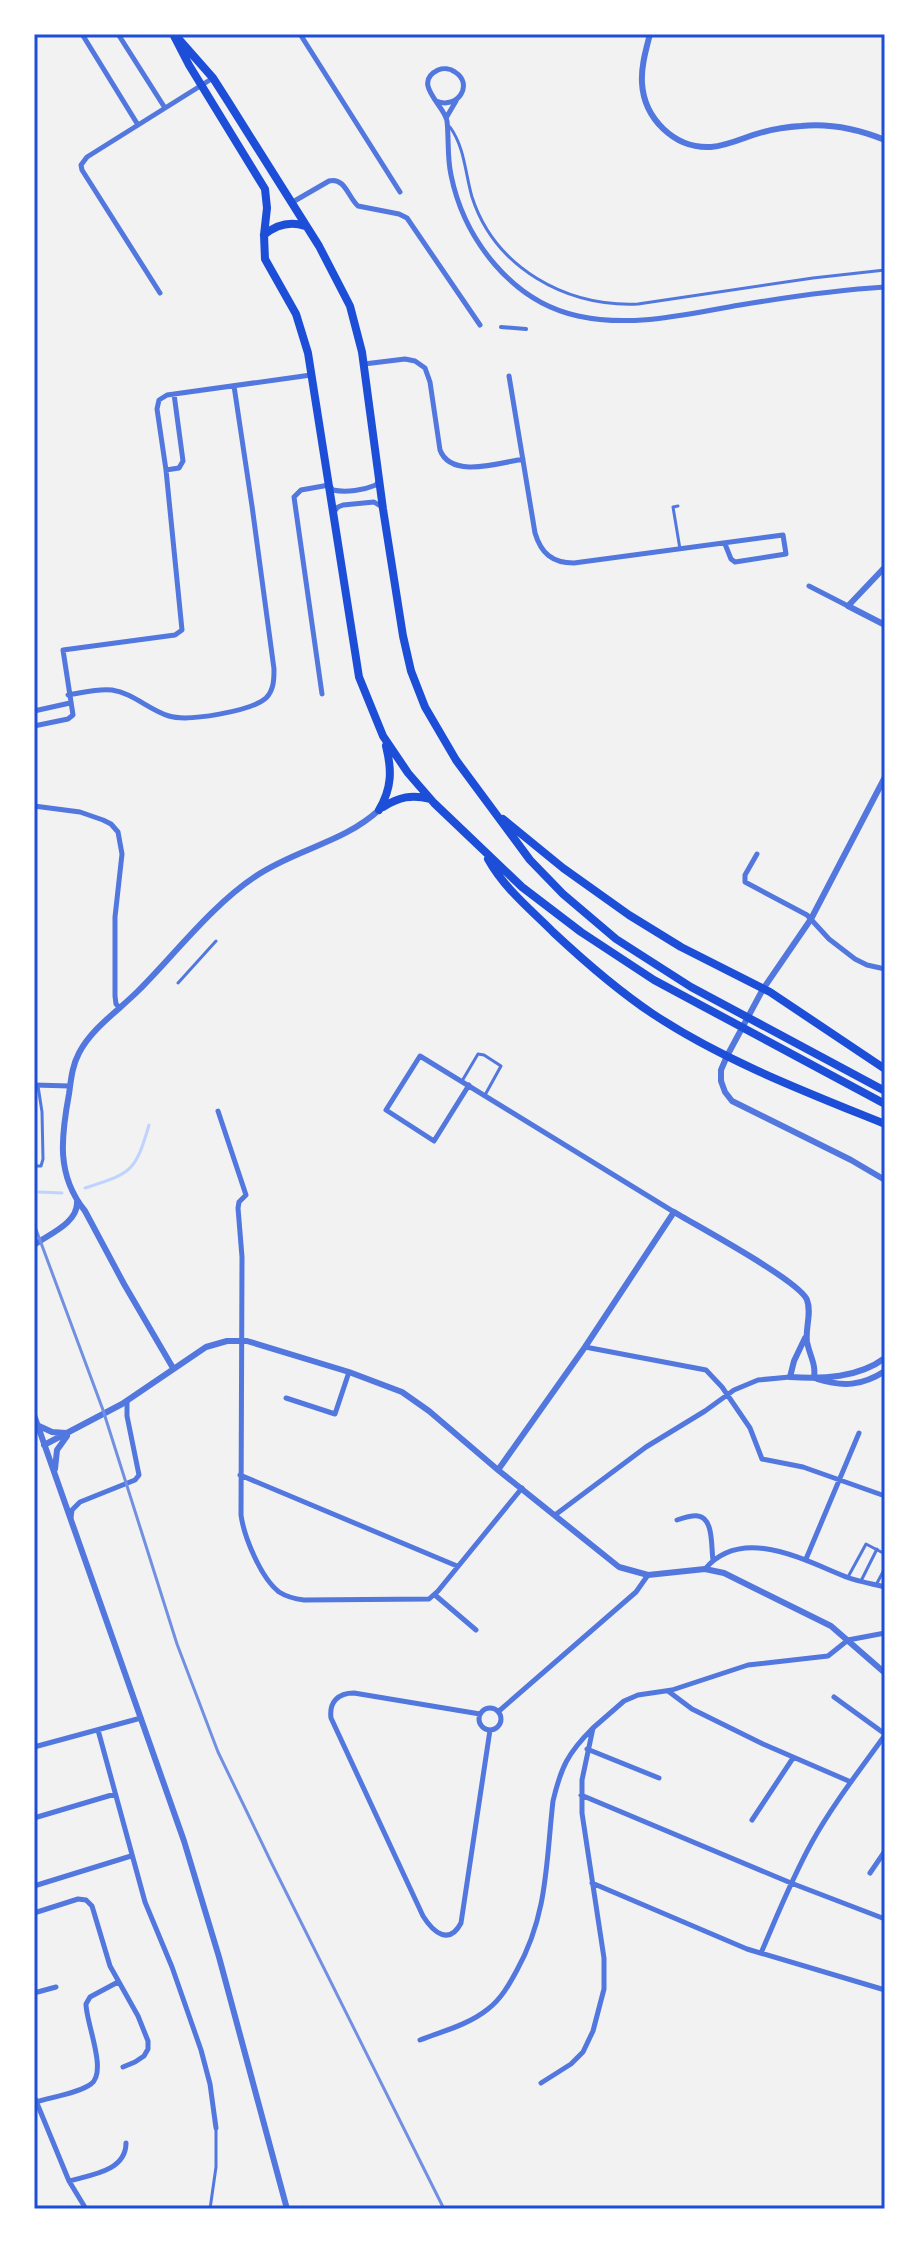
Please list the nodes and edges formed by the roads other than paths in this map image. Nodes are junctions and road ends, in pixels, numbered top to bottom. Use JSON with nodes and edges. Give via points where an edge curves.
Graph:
{"nodes":[{"id":1,"x":82,"y":34,"type":"edge"},
{"id":2,"x":118,"y":34,"type":"edge"},
{"id":3,"x":173,"y":34,"type":"edge"},
{"id":4,"x":300,"y":34,"type":"edge"},
{"id":5,"x":650,"y":34,"type":"edge"},
{"id":6,"x":213,"y":78,"type":"junction"},
{"id":7,"x":201,"y":85,"type":"junction"},
{"id":8,"x":457,"y":99,"type":"junction"},
{"id":9,"x":436,"y":101,"type":"junction"},
{"id":10,"x":165,"y":108,"type":"junction"},
{"id":11,"x":447,"y":121,"type":"junction"},
{"id":12,"x":138,"y":125,"type":"junction"},
{"id":13,"x":885,"y":140,"type":"edge"},
{"id":14,"x":400,"y":192,"type":"dead end"},
{"id":15,"x":291,"y":203,"type":"junction"},
{"id":16,"x":306,"y":227,"type":"junction"},
{"id":17,"x":264,"y":235,"type":"junction"},
{"id":18,"x":885,"y":270,"type":"edge"},
{"id":19,"x":885,"y":287,"type":"edge"},
{"id":20,"x":160,"y":293,"type":"dead end"},
{"id":21,"x":480,"y":325,"type":"dead end"},
{"id":22,"x":501,"y":327,"type":"dead end"},
{"id":23,"x":526,"y":329,"type":"dead end"},
{"id":24,"x":364,"y":364,"type":"junction"},
{"id":25,"x":312,"y":375,"type":"junction"},
{"id":26,"x":509,"y":376,"type":"dead end"},
{"id":27,"x":234,"y":386,"type":"junction"},
{"id":28,"x":174,"y":394,"type":"junction"},
{"id":29,"x":523,"y":459,"type":"junction"},
{"id":30,"x":166,"y":470,"type":"junction"},
{"id":31,"x":379,"y":479,"type":"junction"},
{"id":32,"x":329,"y":485,"type":"junction"},
{"id":33,"x":678,"y":506,"type":"dead end"},
{"id":34,"x":383,"y":507,"type":"junction"},
{"id":35,"x":333,"y":513,"type":"junction"},
{"id":36,"x":725,"y":544,"type":"junction"},
{"id":37,"x":680,"y":549,"type":"junction"},
{"id":38,"x":885,"y":567,"type":"edge"},
{"id":39,"x":809,"y":586,"type":"dead end"},
{"id":40,"x":848,"y":606,"type":"junction"},
{"id":41,"x":885,"y":625,"type":"edge"},
{"id":42,"x":322,"y":694,"type":"dead end"},
{"id":43,"x":68,"y":695,"type":"junction"},
{"id":44,"x":70,"y":703,"type":"junction"},
{"id":45,"x":34,"y":711,"type":"edge"},
{"id":46,"x":34,"y":726,"type":"edge"},
{"id":47,"x":383,"y":736,"type":"junction"},
{"id":48,"x":885,"y":777,"type":"edge"},
{"id":49,"x":430,"y":799,"type":"junction"},
{"id":50,"x":488,"y":805,"type":"junction"},
{"id":51,"x":34,"y":806,"type":"edge"},
{"id":52,"x":379,"y":810,"type":"junction"},
{"id":53,"x":484,"y":851,"type":"junction"},
{"id":54,"x":757,"y":854,"type":"dead end"},
{"id":55,"x":811,"y":919,"type":"junction"},
{"id":56,"x":216,"y":941,"type":"dead end"},
{"id":57,"x":885,"y":969,"type":"edge"},
{"id":58,"x":178,"y":983,"type":"dead end"},
{"id":59,"x":763,"y":989,"type":"junction"},
{"id":60,"x":120,"y":1008,"type":"junction"},
{"id":61,"x":727,"y":1056,"type":"junction"},
{"id":62,"x":885,"y":1069,"type":"edge"},
{"id":63,"x":462,"y":1081,"type":"junction"},
{"id":64,"x":36,"y":1085,"type":"edge"},
{"id":65,"x":469,"y":1085,"type":"junction"},
{"id":66,"x":70,"y":1086,"type":"junction"},
{"id":67,"x":885,"y":1091,"type":"edge"},
{"id":68,"x":485,"y":1095,"type":"junction"},
{"id":69,"x":885,"y":1104,"type":"edge"},
{"id":70,"x":218,"y":1111,"type":"dead end"},
{"id":71,"x":885,"y":1124,"type":"edge"},
{"id":72,"x":34,"y":1166,"type":"edge"},
{"id":73,"x":885,"y":1180,"type":"edge"},
{"id":74,"x":77,"y":1202,"type":"junction"},
{"id":75,"x":674,"y":1212,"type":"junction"},
{"id":76,"x":34,"y":1245,"type":"edge"},
{"id":77,"x":806,"y":1335,"type":"junction"},
{"id":78,"x":242,"y":1340,"type":"junction"},
{"id":79,"x":585,"y":1347,"type":"junction"},
{"id":80,"x":885,"y":1358,"type":"edge"},
{"id":81,"x":877,"y":1364,"type":"junction"},
{"id":82,"x":173,"y":1368,"type":"junction"},
{"id":83,"x":349,"y":1372,"type":"junction"},
{"id":84,"x":880,"y":1372,"type":"edge"},
{"id":85,"x":790,"y":1377,"type":"junction"},
{"id":86,"x":814,"y":1378,"type":"junction"},
{"id":87,"x":728,"y":1395,"type":"junction"},
{"id":88,"x":286,"y":1398,"type":"dead end"},
{"id":89,"x":125,"y":1402,"type":"junction"},
{"id":90,"x":34,"y":1415,"type":"edge"},
{"id":91,"x":37,"y":1424,"type":"junction"},
{"id":92,"x":859,"y":1433,"type":"dead end"},
{"id":93,"x":61,"y":1438,"type":"junction"},
{"id":94,"x":44,"y":1445,"type":"junction"},
{"id":95,"x":498,"y":1470,"type":"junction"},
{"id":96,"x":55,"y":1474,"type":"junction"},
{"id":97,"x":240,"y":1475,"type":"junction"},
{"id":98,"x":840,"y":1479,"type":"junction"},
{"id":99,"x":522,"y":1488,"type":"junction"},
{"id":100,"x":885,"y":1496,"type":"edge"},
{"id":101,"x":555,"y":1515,"type":"junction"},
{"id":102,"x":71,"y":1518,"type":"junction"},
{"id":103,"x":677,"y":1520,"type":"dead end"},
{"id":104,"x":877,"y":1549,"type":"junction"},
{"id":105,"x":885,"y":1554,"type":"edge"},
{"id":106,"x":806,"y":1559,"type":"junction"},
{"id":107,"x":713,"y":1560,"type":"junction"},
{"id":108,"x":457,"y":1566,"type":"junction"},
{"id":109,"x":885,"y":1568,"type":"edge"},
{"id":110,"x":705,"y":1569,"type":"junction"},
{"id":111,"x":648,"y":1575,"type":"junction"},
{"id":112,"x":848,"y":1577,"type":"junction"},
{"id":113,"x":861,"y":1581,"type":"junction"},
{"id":114,"x":876,"y":1585,"type":"junction"},
{"id":115,"x":885,"y":1587,"type":"edge"},
{"id":116,"x":435,"y":1595,"type":"junction"},
{"id":117,"x":476,"y":1630,"type":"dead end"},
{"id":118,"x":885,"y":1633,"type":"edge"},
{"id":119,"x":848,"y":1640,"type":"junction"},
{"id":120,"x":885,"y":1673,"type":"edge"},
{"id":121,"x":667,"y":1691,"type":"junction"},
{"id":122,"x":834,"y":1697,"type":"dead end"},
{"id":123,"x":499,"y":1711,"type":"junction"},
{"id":124,"x":480,"y":1714,"type":"junction"},
{"id":125,"x":141,"y":1718,"type":"junction"},
{"id":126,"x":593,"y":1728,"type":"junction"},
{"id":127,"x":98,"y":1730,"type":"junction"},
{"id":128,"x":490,"y":1730,"type":"junction"},
{"id":129,"x":885,"y":1735,"type":"edge"},
{"id":130,"x":34,"y":1747,"type":"edge"},
{"id":131,"x":587,"y":1749,"type":"junction"},
{"id":132,"x":793,"y":1757,"type":"junction"},
{"id":133,"x":659,"y":1778,"type":"dead end"},
{"id":134,"x":851,"y":1782,"type":"junction"},
{"id":135,"x":115,"y":1794,"type":"junction"},
{"id":136,"x":581,"y":1795,"type":"junction"},
{"id":137,"x":34,"y":1818,"type":"edge"},
{"id":138,"x":752,"y":1820,"type":"dead end"},
{"id":139,"x":885,"y":1851,"type":"edge"},
{"id":140,"x":131,"y":1856,"type":"junction"},
{"id":141,"x":870,"y":1873,"type":"dead end"},
{"id":142,"x":591,"y":1883,"type":"junction"},
{"id":143,"x":791,"y":1883,"type":"junction"},
{"id":144,"x":34,"y":1886,"type":"edge"},
{"id":145,"x":34,"y":1913,"type":"edge"},
{"id":146,"x":885,"y":1919,"type":"edge"},
{"id":147,"x":761,"y":1953,"type":"junction"},
{"id":148,"x":118,"y":1982,"type":"junction"},
{"id":149,"x":56,"y":1987,"type":"dead end"},
{"id":150,"x":885,"y":1990,"type":"edge"},
{"id":151,"x":34,"y":1993,"type":"edge"},
{"id":152,"x":420,"y":2040,"type":"dead end"},
{"id":153,"x":123,"y":2067,"type":"dead end"},
{"id":154,"x":541,"y":2083,"type":"dead end"},
{"id":155,"x":35,"y":2099,"type":"edge"},
{"id":156,"x":216,"y":2128,"type":"joint"},
{"id":157,"x":126,"y":2143,"type":"dead end"},
{"id":158,"x":69,"y":2181,"type":"junction"},
{"id":159,"x":86,"y":2209,"type":"edge"},
{"id":160,"x":210,"y":2209,"type":"edge"},
{"id":161,"x":287,"y":2209,"type":"edge"}],
"edges":[{"from":1,"to":12,"type":"street"},
{"from":2,"to":10,"type":"street"},
{"from":3,"to":6,"type":"main road"},
{"from":3,"to":7,"type":"main road"},
{"from":4,"to":14,"type":"street"},
{"from":5,"to":13,"type":"street","via":[[642,74],[645,99],[659,124],[679,140],[711,147],[771,130],[818,125]]},
{"from":6,"to":7,"type":"street"},
{"from":6,"to":15,"type":"main road"},
{"from":7,"to":10,"type":"street"},
{"from":7,"to":17,"type":"main road","via":[[265,189]]},
{"from":8,"to":9,"type":"street","via":[[447,104]]},
{"from":8,"to":9,"type":"street","via":[[463,89],[461,78],[453,70],[441,69],[429,80],[428,92]]},
{"from":8,"to":11,"type":"street"},
{"from":9,"to":11,"type":"street"},
{"from":10,"to":12,"type":"street"},
{"from":11,"to":18,"type":"lane","via":[[460,144],[479,216],[496,243],[529,274],[570,294],[638,304]]},
{"from":11,"to":19,"type":"street","via":[[452,181],[474,235],[506,277],[560,311],[602,320],[647,321],[793,296]]},
{"from":12,"to":20,"type":"street","via":[[87,157],[82,170]]},
{"from":15,"to":16,"type":"main road"},
{"from":15,"to":21,"type":"street","via":[[336,180],[358,206],[407,218]]},
{"from":16,"to":17,"type":"main road","via":[[289,223]]},
{"from":16,"to":24,"type":"main road","via":[[346,296]]},
{"from":17,"to":25,"type":"main road","via":[[265,259],[300,323]]},
{"from":22,"to":23,"type":"street"},
{"from":24,"to":29,"type":"street","via":[[405,359],[425,368],[440,450],[451,464],[467,467]]},
{"from":24,"to":31,"type":"main road"},
{"from":25,"to":27,"type":"street"},
{"from":25,"to":32,"type":"main road"},
{"from":26,"to":29,"type":"street"},
{"from":27,"to":28,"type":"street"},
{"from":27,"to":43,"type":"street","via":[[274,669],[270,694],[249,708],[183,718],[116,691]]},
{"from":28,"to":30,"type":"street","via":[[157,404]]},
{"from":28,"to":30,"type":"street","via":[[183,461],[179,468]]},
{"from":29,"to":37,"type":"street","via":[[536,535],[550,558],[571,563]]},
{"from":30,"to":43,"type":"street","via":[[182,631],[63,650]]},
{"from":31,"to":32,"type":"street","via":[[374,486],[340,492]]},
{"from":31,"to":34,"type":"main road"},
{"from":32,"to":35,"type":"main road"},
{"from":32,"to":42,"type":"street","via":[[299,490],[294,499]]},
{"from":33,"to":37,"type":"lane","via":[[673,507]]},
{"from":34,"to":35,"type":"street","via":[[357,503]]},
{"from":34,"to":50,"type":"main road","via":[[416,687],[434,726]]},
{"from":35,"to":47,"type":"main road","via":[[359,677]]},
{"from":36,"to":36,"type":"street","via":[[783,535],[786,554],[735,562]]},
{"from":36,"to":37,"type":"street"},
{"from":38,"to":40,"type":"street"},
{"from":39,"to":40,"type":"street"},
{"from":40,"to":41,"type":"street"},
{"from":43,"to":44,"type":"street"},
{"from":44,"to":45,"type":"street"},
{"from":44,"to":46,"type":"street","via":[[70,718]]},
{"from":47,"to":49,"type":"main road"},
{"from":47,"to":52,"type":"main road","via":[[390,782]]},
{"from":48,"to":55,"type":"street"},
{"from":49,"to":52,"type":"main road","via":[[407,796]]},
{"from":49,"to":53,"type":"main road"},
{"from":50,"to":59,"type":"main road","via":[[598,895],[669,941]]},
{"from":50,"to":67,"type":"main road","via":[[541,872],[616,939],[683,983]]},
{"from":51,"to":60,"type":"street","via":[[80,812],[118,832],[122,848],[115,996]]},
{"from":52,"to":60,"type":"street","via":[[348,833],[252,879]]},
{"from":53,"to":61,"type":"main road","via":[[507,886],[583,959],[652,1013]]},
{"from":53,"to":69,"type":"main road","via":[[522,887],[629,965]]},
{"from":54,"to":55,"type":"street","via":[[745,882]]},
{"from":55,"to":57,"type":"street","via":[[850,956]]},
{"from":55,"to":59,"type":"street"},
{"from":56,"to":58,"type":"lane"},
{"from":59,"to":61,"type":"street"},
{"from":59,"to":62,"type":"main road"},
{"from":60,"to":66,"type":"street","via":[[81,1049]]},
{"from":61,"to":71,"type":"main road"},
{"from":61,"to":73,"type":"street","via":[[721,1081],[732,1101]]},
{"from":63,"to":65,"type":"street"},
{"from":63,"to":65,"type":"street","via":[[420,1056],[386,1110],[434,1141]]},
{"from":63,"to":68,"type":"lane","via":[[478,1054],[484,1055],[501,1066]]},
{"from":64,"to":66,"type":"street"},
{"from":64,"to":72,"type":"lane","via":[[43,1159],[42,1165]]},
{"from":65,"to":68,"type":"street"},
{"from":66,"to":74,"type":"street","via":[[61,1141]]},
{"from":68,"to":75,"type":"street"},
{"from":70,"to":78,"type":"street","via":[[245,1193],[238,1208]]},
{"from":74,"to":76,"type":"street","via":[[75,1214]]},
{"from":74,"to":82,"type":"street"},
{"from":75,"to":77,"type":"street","via":[[797,1287],[806,1297]]},
{"from":75,"to":79,"type":"street"},
{"from":77,"to":85,"type":"street"},
{"from":77,"to":86,"type":"street"},
{"from":78,"to":82,"type":"street","via":[[211,1345]]},
{"from":78,"to":83,"type":"street"},
{"from":78,"to":97,"type":"street"},
{"from":79,"to":87,"type":"street","via":[[700,1368]]},
{"from":79,"to":95,"type":"street"},
{"from":80,"to":81,"type":"street"},
{"from":81,"to":84,"type":"street"},
{"from":81,"to":86,"type":"street","via":[[857,1373]]},
{"from":82,"to":89,"type":"street"},
{"from":83,"to":88,"type":"street","via":[[335,1414]]},
{"from":83,"to":95,"type":"street","via":[[405,1394]]},
{"from":84,"to":86,"type":"street","via":[[856,1384]]},
{"from":85,"to":86,"type":"street"},
{"from":85,"to":87,"type":"street","via":[[758,1380]]},
{"from":87,"to":98,"type":"street","via":[[753,1433],[762,1459]]},
{"from":87,"to":101,"type":"street","via":[[646,1447]]},
{"from":89,"to":93,"type":"street"},
{"from":89,"to":102,"type":"street","via":[[140,1472],[135,1480],[74,1507]]},
{"from":90,"to":91,"type":"street"},
{"from":91,"to":93,"type":"street"},
{"from":91,"to":94,"type":"street"},
{"from":92,"to":98,"type":"street"},
{"from":93,"to":94,"type":"street"},
{"from":93,"to":96,"type":"street"},
{"from":94,"to":96,"type":"street"},
{"from":95,"to":99,"type":"street"},
{"from":96,"to":102,"type":"street"},
{"from":97,"to":108,"type":"street"},
{"from":97,"to":116,"type":"street","via":[[245,1533],[282,1594],[304,1600]]},
{"from":98,"to":100,"type":"street"},
{"from":98,"to":106,"type":"street"},
{"from":99,"to":101,"type":"street"},
{"from":99,"to":108,"type":"street"},
{"from":101,"to":111,"type":"street","via":[[615,1564]]},
{"from":102,"to":125,"type":"street"},
{"from":103,"to":107,"type":"street","via":[[706,1519]]},
{"from":104,"to":105,"type":"lane"},
{"from":104,"to":112,"type":"lane","via":[[866,1544]]},
{"from":104,"to":113,"type":"lane"},
{"from":106,"to":107,"type":"street","via":[[753,1549]]},
{"from":106,"to":112,"type":"street"},
{"from":107,"to":110,"type":"street"},
{"from":108,"to":116,"type":"street"},
{"from":109,"to":114,"type":"lane"},
{"from":110,"to":111,"type":"street"},
{"from":110,"to":119,"type":"street","via":[[731,1576],[822,1621]]},
{"from":111,"to":123,"type":"street","via":[[636,1592]]},
{"from":112,"to":113,"type":"street"},
{"from":113,"to":114,"type":"street"},
{"from":114,"to":115,"type":"street"},
{"from":116,"to":117,"type":"street"},
{"from":118,"to":119,"type":"street"},
{"from":119,"to":120,"type":"street"},
{"from":119,"to":121,"type":"street","via":[[828,1656],[738,1667]]},
{"from":121,"to":126,"type":"street","via":[[627,1699]]},
{"from":121,"to":132,"type":"street","via":[[692,1709]]},
{"from":122,"to":129,"type":"street"},
{"from":123,"to":124,"type":"street","via":[[489,1707]]},
{"from":123,"to":128,"type":"street","via":[[500,1724]]},
{"from":124,"to":128,"type":"street","via":[[481,1725]]},
{"from":124,"to":128,"type":"street","via":[[354,1693],[337,1697],[331,1707],[331,1718],[423,1916],[439,1934],[451,1934],[461,1923]]},
{"from":125,"to":127,"type":"street"},
{"from":125,"to":161,"type":"street","via":[[215,1942]]},
{"from":126,"to":131,"type":"street"},
{"from":126,"to":152,"type":"street","via":[[570,1753],[560,1777],[540,1912],[513,1977],[499,1999],[477,2017]]},
{"from":127,"to":130,"type":"street"},
{"from":127,"to":135,"type":"street"},
{"from":129,"to":134,"type":"street"},
{"from":131,"to":133,"type":"street"},
{"from":131,"to":136,"type":"street"},
{"from":132,"to":134,"type":"street"},
{"from":132,"to":138,"type":"street"},
{"from":134,"to":143,"type":"street"},
{"from":135,"to":137,"type":"street"},
{"from":135,"to":140,"type":"street"},
{"from":136,"to":142,"type":"street"},
{"from":136,"to":143,"type":"street"},
{"from":139,"to":141,"type":"street"},
{"from":140,"to":144,"type":"street"},
{"from":140,"to":156,"type":"street","via":[[201,2050]]},
{"from":142,"to":147,"type":"street"},
{"from":142,"to":154,"type":"street","via":[[604,1958],[602,1997],[583,2052]]},
{"from":143,"to":146,"type":"street"},
{"from":143,"to":147,"type":"street"},
{"from":145,"to":148,"type":"street","via":[[78,1899],[89,1902]]},
{"from":147,"to":150,"type":"street"},
{"from":148,"to":153,"type":"street","via":[[149,2046],[142,2058]]},
{"from":148,"to":155,"type":"street","via":[[86,2004],[99,2067],[96,2079]]},
{"from":149,"to":151,"type":"street"},
{"from":155,"to":158,"type":"street"},
{"from":156,"to":160,"type":"lane"},
{"from":157,"to":158,"type":"street","via":[[125,2156],[116,2165]]},
{"from":158,"to":159,"type":"street"}]}
